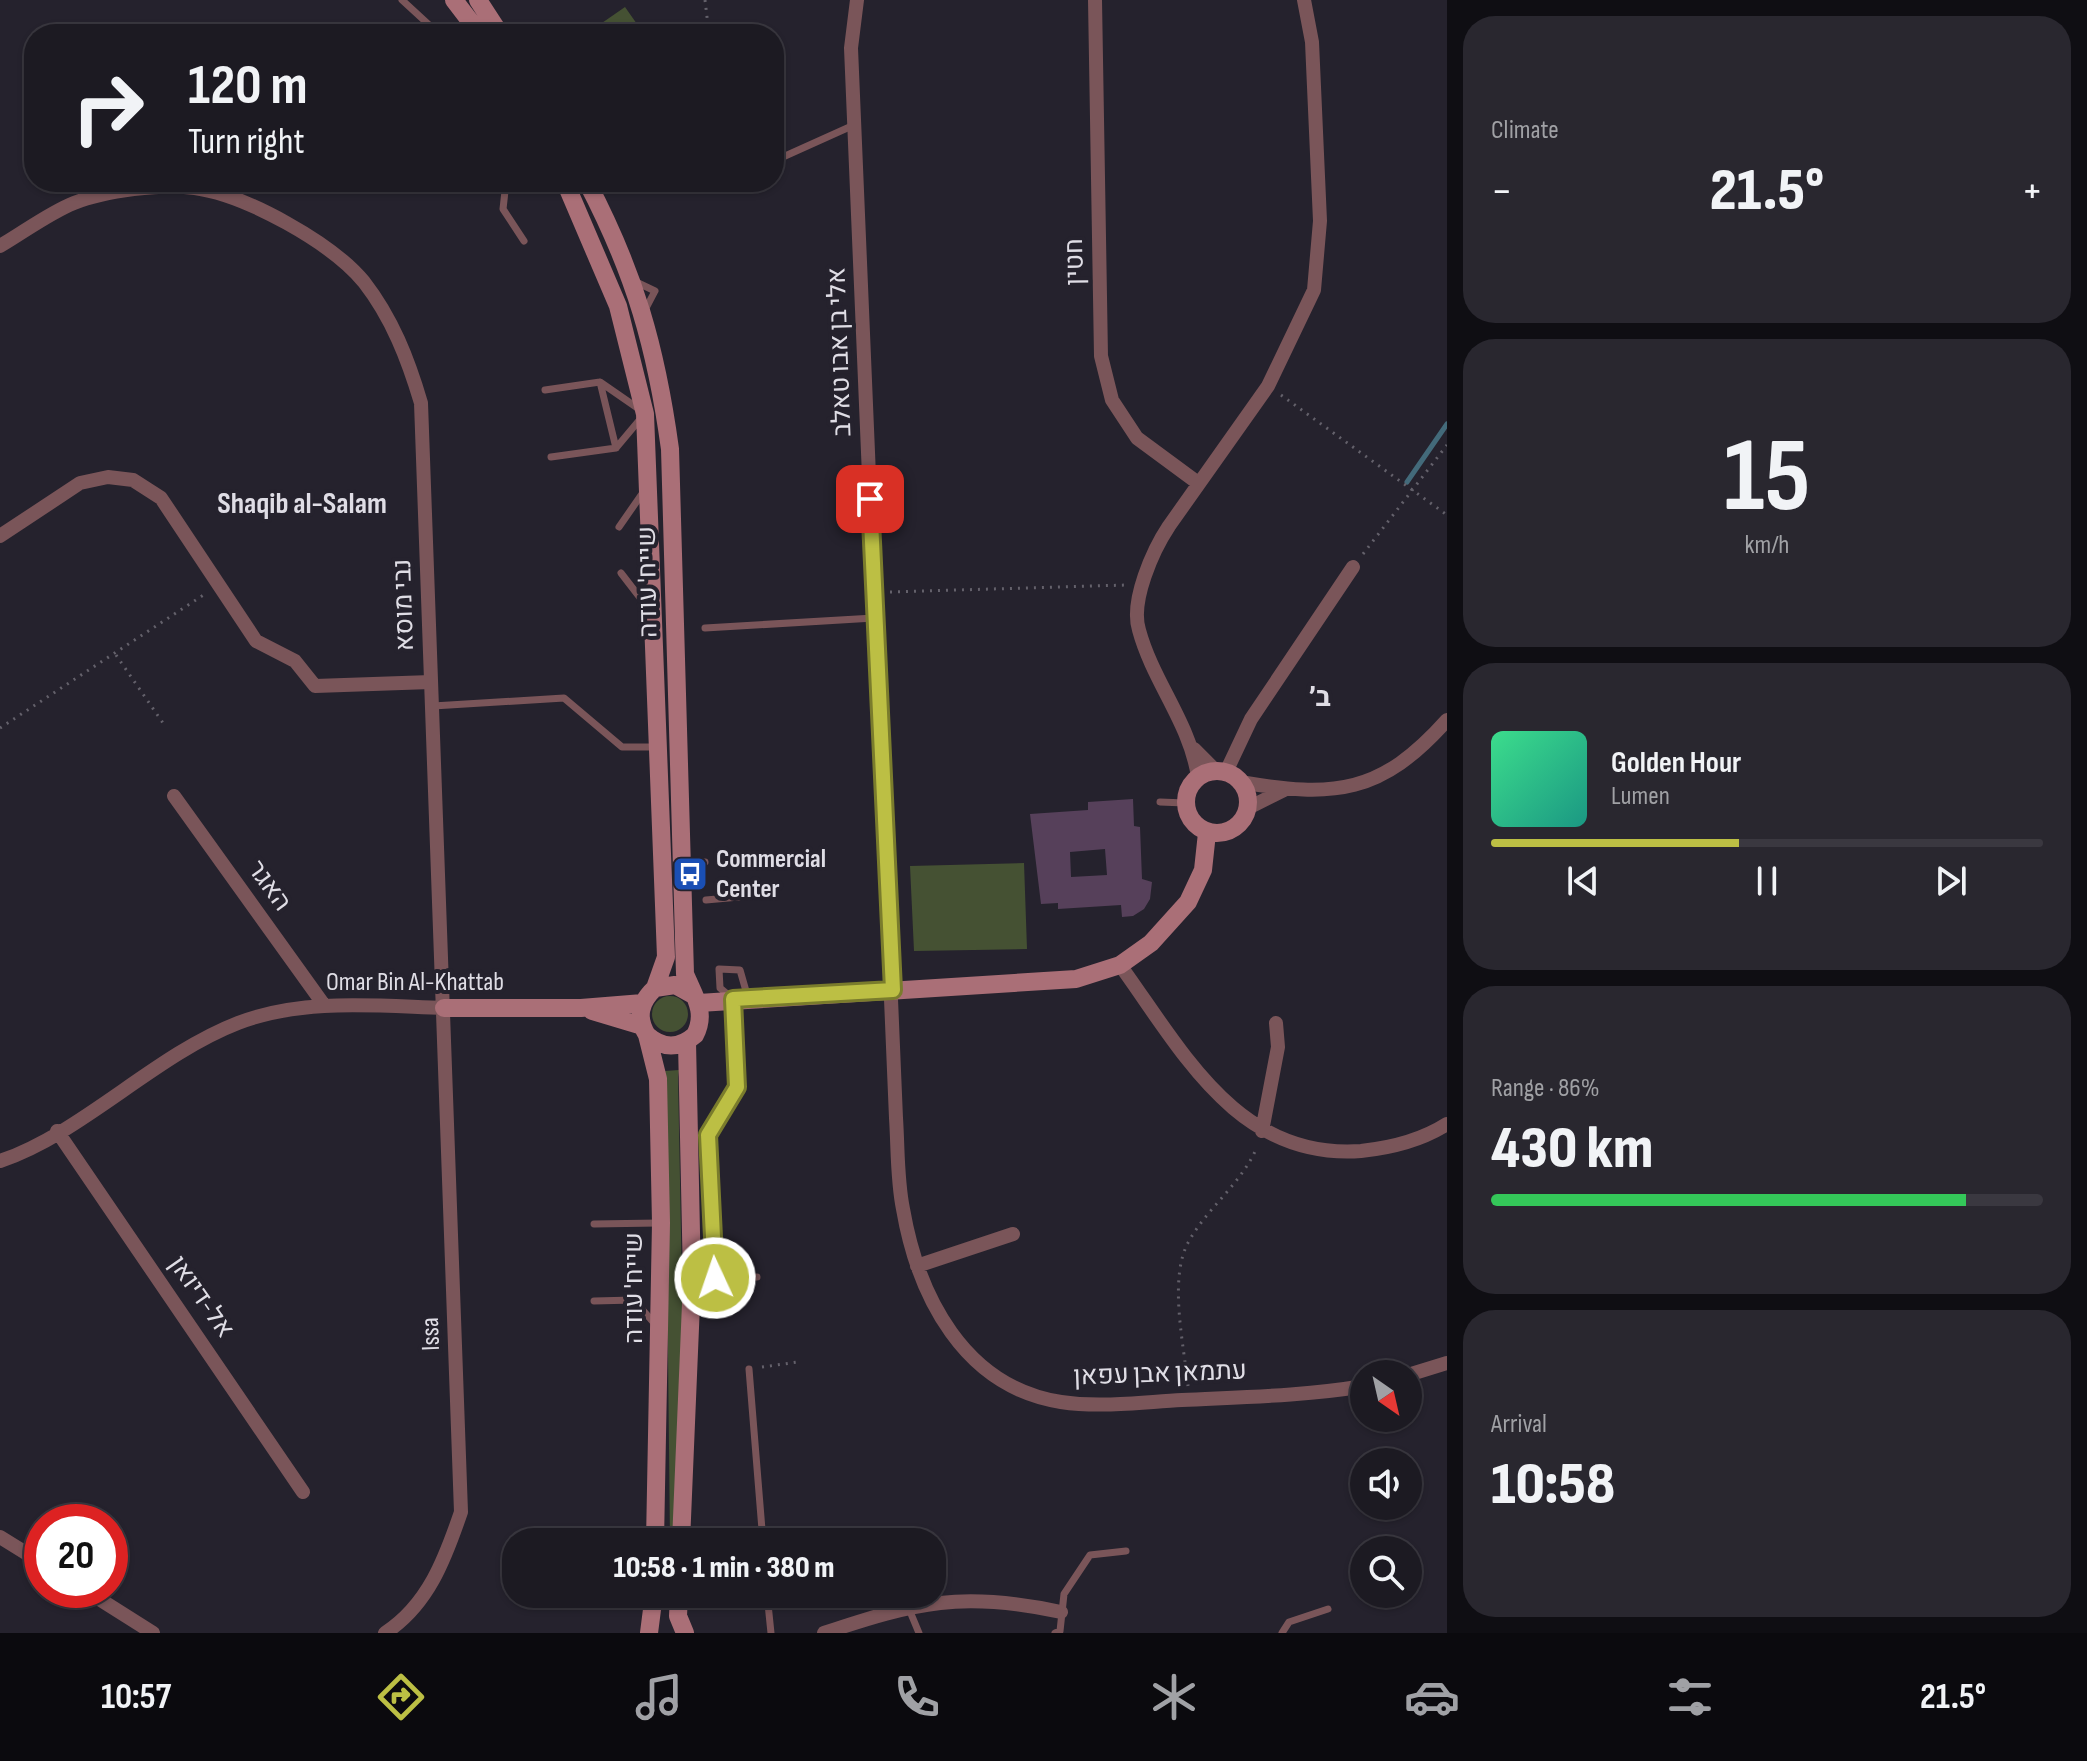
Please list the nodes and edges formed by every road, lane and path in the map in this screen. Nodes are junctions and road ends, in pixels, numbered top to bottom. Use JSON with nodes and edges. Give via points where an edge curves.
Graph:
{"nodes":[{"id":1,"x":402,"y":0,"type":"edge"},
{"id":2,"x":454,"y":0,"type":"edge"},
{"id":3,"x":478,"y":0,"type":"edge"},
{"id":4,"x":705,"y":0,"type":"edge"},
{"id":5,"x":857,"y":0,"type":"edge"},
{"id":6,"x":1095,"y":0,"type":"edge"},
{"id":7,"x":1304,"y":0,"type":"edge"},
{"id":8,"x":428,"y":24,"type":"edge"},
{"id":9,"x":472,"y":24,"type":"edge"},
{"id":10,"x":494,"y":24,"type":"edge"},
{"id":11,"x":708,"y":24,"type":"edge"},
{"id":12,"x":854,"y":125,"type":"junction"},
{"id":13,"x":784,"y":156,"type":"edge"},
{"id":14,"x":128,"y":192,"type":"edge"},
{"id":15,"x":208,"y":192,"type":"edge"},
{"id":16,"x":505,"y":192,"type":"edge"},
{"id":17,"x":569,"y":192,"type":"edge"},
{"id":18,"x":592,"y":192,"type":"edge"},
{"id":19,"x":524,"y":241,"type":"dead end"},
{"id":20,"x":0,"y":246,"type":"edge"},
{"id":21,"x":600,"y":382,"type":"junction"},
{"id":22,"x":1268,"y":386,"type":"junction"},
{"id":23,"x":545,"y":390,"type":"dead end"},
{"id":24,"x":645,"y":414,"type":"junction"},
{"id":25,"x":1447,"y":445,"type":"edge"},
{"id":26,"x":616,"y":448,"type":"junction"},
{"id":27,"x":551,"y":457,"type":"dead end"},
{"id":28,"x":650,"y":483,"type":"junction"},
{"id":29,"x":1198,"y":483,"type":"junction"},
{"id":30,"x":1412,"y":490,"type":"junction"},
{"id":31,"x":1447,"y":515,"type":"edge"},
{"id":32,"x":619,"y":527,"type":"dead end"},
{"id":33,"x":0,"y":536,"type":"edge"},
{"id":34,"x":1353,"y":567,"type":"joint"},
{"id":35,"x":621,"y":573,"type":"dead end"},
{"id":36,"x":1142,"y":584,"type":"junction"},
{"id":37,"x":218,"y":585,"type":"junction"},
{"id":38,"x":873,"y":592,"type":"junction"},
{"id":39,"x":655,"y":616,"type":"junction"},
{"id":40,"x":874,"y":618,"type":"junction"},
{"id":41,"x":705,"y":628,"type":"dead end"},
{"id":42,"x":116,"y":655,"type":"junction"},
{"id":43,"x":431,"y":682,"type":"junction"},
{"id":44,"x":433,"y":706,"type":"junction"},
{"id":45,"x":1447,"y":720,"type":"edge"},
{"id":46,"x":163,"y":723,"type":"dead end"},
{"id":47,"x":0,"y":728,"type":"edge"},
{"id":48,"x":659,"y":747,"type":"junction"},
{"id":49,"x":1220,"y":776,"type":"junction"},
{"id":50,"x":1284,"y":789,"type":"junction"},
{"id":51,"x":174,"y":796,"type":"dead end"},
{"id":52,"x":1160,"y":802,"type":"dead end"},
{"id":53,"x":1185,"y":803,"type":"junction"},
{"id":54,"x":1248,"y":808,"type":"junction"},
{"id":55,"x":1207,"y":833,"type":"junction"},
{"id":56,"x":705,"y":862,"type":"dead end"},
{"id":57,"x":681,"y":863,"type":"junction"},
{"id":58,"x":739,"y":897,"type":"dead end"},
{"id":59,"x":706,"y":900,"type":"dead end"},
{"id":60,"x":1120,"y":965,"type":"junction"},
{"id":61,"x":893,"y":990,"type":"junction"},
{"id":62,"x":649,"y":995,"type":"junction"},
{"id":63,"x":696,"y":999,"type":"junction"},
{"id":64,"x":741,"y":999,"type":"junction"},
{"id":65,"x":324,"y":1005,"type":"junction"},
{"id":66,"x":444,"y":1008,"type":"junction"},
{"id":67,"x":581,"y":1008,"type":"junction"},
{"id":68,"x":1276,"y":1023,"type":"dead end"},
{"id":69,"x":700,"y":1026,"type":"junction"},
{"id":70,"x":644,"y":1031,"type":"junction"},
{"id":71,"x":687,"y":1042,"type":"junction"},
{"id":72,"x":687,"y":1121,"type":"junction"},
{"id":73,"x":1447,"y":1124,"type":"edge"},
{"id":74,"x":57,"y":1131,"type":"junction"},
{"id":75,"x":1262,"y":1131,"type":"junction"},
{"id":76,"x":708,"y":1135,"type":"junction"},
{"id":77,"x":689,"y":1151,"type":"junction"},
{"id":78,"x":0,"y":1161,"type":"edge"},
{"id":79,"x":661,"y":1223,"type":"junction"},
{"id":80,"x":594,"y":1224,"type":"dead end"},
{"id":81,"x":1013,"y":1234,"type":"dead end"},
{"id":82,"x":917,"y":1266,"type":"junction"},
{"id":83,"x":757,"y":1277,"type":"dead end"},
{"id":84,"x":715,"y":1278,"type":"junction"},
{"id":85,"x":692,"y":1280,"type":"junction"},
{"id":86,"x":594,"y":1301,"type":"dead end"},
{"id":87,"x":661,"y":1330,"type":"junction"},
{"id":88,"x":798,"y":1362,"type":"dead end"},
{"id":89,"x":1447,"y":1363,"type":"edge"},
{"id":90,"x":749,"y":1369,"type":"joint"},
{"id":91,"x":1422,"y":1371,"type":"edge"},
{"id":92,"x":1350,"y":1387,"type":"edge"},
{"id":93,"x":1189,"y":1399,"type":"junction"},
{"id":94,"x":303,"y":1492,"type":"dead end"},
{"id":95,"x":655,"y":1528,"type":"edge"},
{"id":96,"x":682,"y":1528,"type":"edge"},
{"id":97,"x":762,"y":1528,"type":"edge"},
{"id":98,"x":0,"y":1537,"type":"edge"},
{"id":99,"x":1126,"y":1551,"type":"dead end"},
{"id":100,"x":24,"y":1552,"type":"edge"},
{"id":101,"x":946,"y":1601,"type":"edge"},
{"id":102,"x":113,"y":1608,"type":"edge"},
{"id":103,"x":652,"y":1608,"type":"edge"},
{"id":104,"x":678,"y":1608,"type":"edge"},
{"id":105,"x":768,"y":1608,"type":"edge"},
{"id":106,"x":902,"y":1608,"type":"edge"},
{"id":107,"x":909,"y":1608,"type":"edge"},
{"id":108,"x":1328,"y":1609,"type":"dead end"},
{"id":109,"x":1061,"y":1612,"type":"junction"},
{"id":110,"x":153,"y":1633,"type":"edge"},
{"id":111,"x":385,"y":1633,"type":"edge"},
{"id":112,"x":649,"y":1633,"type":"edge"},
{"id":113,"x":685,"y":1633,"type":"edge"},
{"id":114,"x":771,"y":1633,"type":"edge"},
{"id":115,"x":824,"y":1633,"type":"edge"},
{"id":116,"x":919,"y":1633,"type":"edge"},
{"id":117,"x":1055,"y":1633,"type":"edge"},
{"id":118,"x":1282,"y":1633,"type":"edge"}],
"edges":[{"from":1,"to":8,"type":"lane"},
{"from":2,"to":9,"type":"main road"},
{"from":3,"to":10,"type":"main road"},
{"from":4,"to":11,"type":"path"},
{"from":5,"to":12,"type":"street","name":"אלי בן אבו טאלב","via":[[851,48]]},
{"from":6,"to":29,"type":"street","name":"חטין","via":[[1101,356],[1112,400],[1137,438]]},
{"from":7,"to":22,"type":"street","via":[[1312,42],[1319,251],[1314,290]]},
{"from":12,"to":13,"type":"lane"},
{"from":12,"to":38,"type":"street","name":"אלי בן אבו טאלב"},
{"from":14,"to":20,"type":"street","name":"נבי מוסא","via":[[75,203]]},
{"from":15,"to":43,"type":"street","name":"נבי מוסא","via":[[267,212],[324,245],[362,280],[407,357],[421,403]]},
{"from":16,"to":19,"type":"lane","via":[[503,209]]},
{"from":17,"to":24,"type":"main road","name":"שייח' עודה","via":[[618,306]]},
{"from":18,"to":57,"type":"main road","name":"שייח' עודה","via":[[633,280],[660,374],[670,449]]},
{"from":21,"to":23,"type":"lane"},
{"from":21,"to":24,"type":"lane"},
{"from":21,"to":26,"type":"lane"},
{"from":22,"to":29,"type":"street"},
{"from":22,"to":30,"type":"path"},
{"from":24,"to":26,"type":"lane"},
{"from":24,"to":28,"type":"main road","name":"שייח' עודה"},
{"from":25,"to":30,"type":"path"},
{"from":26,"to":27,"type":"lane"},
{"from":28,"to":32,"type":"lane"},
{"from":28,"to":39,"type":"main road","name":"שייח' עודה"},
{"from":29,"to":36,"type":"street","via":[[1155,547]]},
{"from":30,"to":31,"type":"path"},
{"from":30,"to":34,"type":"path"},
{"from":33,"to":37,"type":"street","via":[[80,483],[108,477],[133,480],[161,498]]},
{"from":34,"to":49,"type":"street","via":[[1251,719]]},
{"from":35,"to":39,"type":"lane"},
{"from":36,"to":38,"type":"path"},
{"from":36,"to":49,"type":"street","via":[[1137,627],[1194,749]]},
{"from":37,"to":42,"type":"path"},
{"from":37,"to":43,"type":"street","via":[[256,641],[295,661],[315,686]]},
{"from":38,"to":40,"type":"street","name":"אלי בן אבו טאלב"},
{"from":39,"to":48,"type":"main road","name":"שייח' עודה"},
{"from":40,"to":41,"type":"lane"},
{"from":40,"to":61,"type":"street","name":"אלי בן אבו טאלב"},
{"from":42,"to":46,"type":"path"},
{"from":42,"to":47,"type":"path"},
{"from":43,"to":44,"type":"street","name":"נבי מוסא"},
{"from":44,"to":48,"type":"lane","via":[[564,698],[622,747]]},
{"from":44,"to":66,"type":"street","name":"נבי מוסא"},
{"from":45,"to":50,"type":"street","via":[[1417,754],[1372,781],[1339,789]]},
{"from":48,"to":62,"type":"main road","name":"שייח' עודה","via":[[666,957]]},
{"from":49,"to":50,"type":"street"},
{"from":49,"to":53,"type":"main road","via":[[1187,793]]},
{"from":49,"to":54,"type":"main road","via":[[1248,797]]},
{"from":50,"to":54,"type":"street"},
{"from":51,"to":65,"type":"street","name":"האגר"},
{"from":52,"to":53,"type":"lane"},
{"from":53,"to":55,"type":"main road","via":[[1191,821]]},
{"from":54,"to":55,"type":"main road","via":[[1237,826]]},
{"from":55,"to":60,"type":"main road","via":[[1203,870],[1188,902],[1151,943]]},
{"from":56,"to":57,"type":"lane"},
{"from":57,"to":63,"type":"main road","name":"שייח' עודה","via":[[685,974]]},
{"from":58,"to":59,"type":"lane"},
{"from":60,"to":61,"type":"main road","via":[[1076,979]]},
{"from":60,"to":75,"type":"street","via":[[1212,1091]]},
{"from":61,"to":64,"type":"main road"},
{"from":61,"to":82,"type":"street","name":"עתמאן אבן עפאן","via":[[902,1206]]},
{"from":62,"to":63,"type":"main road","via":[[675,985]]},
{"from":62,"to":67,"type":"main road","name":"Omar Bin Al-Khattab"},
{"from":62,"to":70,"type":"main road"},
{"from":63,"to":64,"type":"main road"},
{"from":63,"to":69,"type":"main road"},
{"from":64,"to":64,"type":"lane","via":[[720,988],[719,969],[740,970]]},
{"from":64,"to":69,"type":"main road"},
{"from":64,"to":76,"type":"lane","via":[[737,1087]]},
{"from":65,"to":66,"type":"street","name":"Omar Bin Al-Khattab"},
{"from":65,"to":74,"type":"street","name":"Omar Bin Al-Khattab","via":[[239,1022],[186,1049]]},
{"from":66,"to":67,"type":"main road","name":"Omar Bin Al-Khattab"},
{"from":66,"to":111,"type":"street","name":"Issa","via":[[461,1512],[423,1599]]},
{"from":67,"to":70,"type":"main road","name":"Omar Bin Al-Khattab"},
{"from":68,"to":75,"type":"street","via":[[1278,1047]]},
{"from":69,"to":71,"type":"main road"},
{"from":70,"to":71,"type":"main road","via":[[664,1046]]},
{"from":70,"to":79,"type":"main road","name":"שייח' עודה","via":[[658,1079]]},
{"from":71,"to":72,"type":"main road"},
{"from":72,"to":76,"type":"lane"},
{"from":72,"to":77,"type":"main road"},
{"from":73,"to":75,"type":"street","via":[[1382,1149],[1328,1153]]},
{"from":74,"to":78,"type":"street","name":"Omar Bin Al-Khattab"},
{"from":74,"to":94,"type":"street","name":"אל-דיואן"},
{"from":75,"to":93,"type":"path","via":[[1250,1159],[1189,1240],[1181,1259],[1178,1280]]},
{"from":76,"to":77,"type":"lane"},
{"from":76,"to":84,"type":"lane"},
{"from":77,"to":85,"type":"main road"},
{"from":79,"to":80,"type":"lane"},
{"from":79,"to":87,"type":"main road","name":"שייח' עודה"},
{"from":81,"to":82,"type":"street"},
{"from":82,"to":93,"type":"street","name":"עתמאן אבן עפאן","via":[[946,1328],[997,1379],[1061,1402]]},
{"from":83,"to":84,"type":"lane"},
{"from":84,"to":85,"type":"lane"},
{"from":85,"to":96,"type":"main road"},
{"from":86,"to":87,"type":"lane","via":[[634,1300]]},
{"from":87,"to":95,"type":"main road","name":"שייח' עודה"},
{"from":88,"to":90,"type":"path"},
{"from":89,"to":91,"type":"street"},
{"from":90,"to":97,"type":"lane"},
{"from":92,"to":93,"type":"street","name":"עתמאן אבן עפאן"},
{"from":98,"to":100,"type":"street"},
{"from":99,"to":109,"type":"lane","via":[[1090,1555],[1064,1594]]},
{"from":101,"to":109,"type":"street","via":[[964,1598]]},
{"from":102,"to":110,"type":"street"},
{"from":103,"to":112,"type":"main road"},
{"from":104,"to":113,"type":"main road"},
{"from":105,"to":114,"type":"lane"},
{"from":106,"to":115,"type":"street"},
{"from":107,"to":116,"type":"lane"},
{"from":108,"to":118,"type":"lane","via":[[1289,1622]]},
{"from":109,"to":117,"type":"lane","via":[[1060,1631]]}]}
